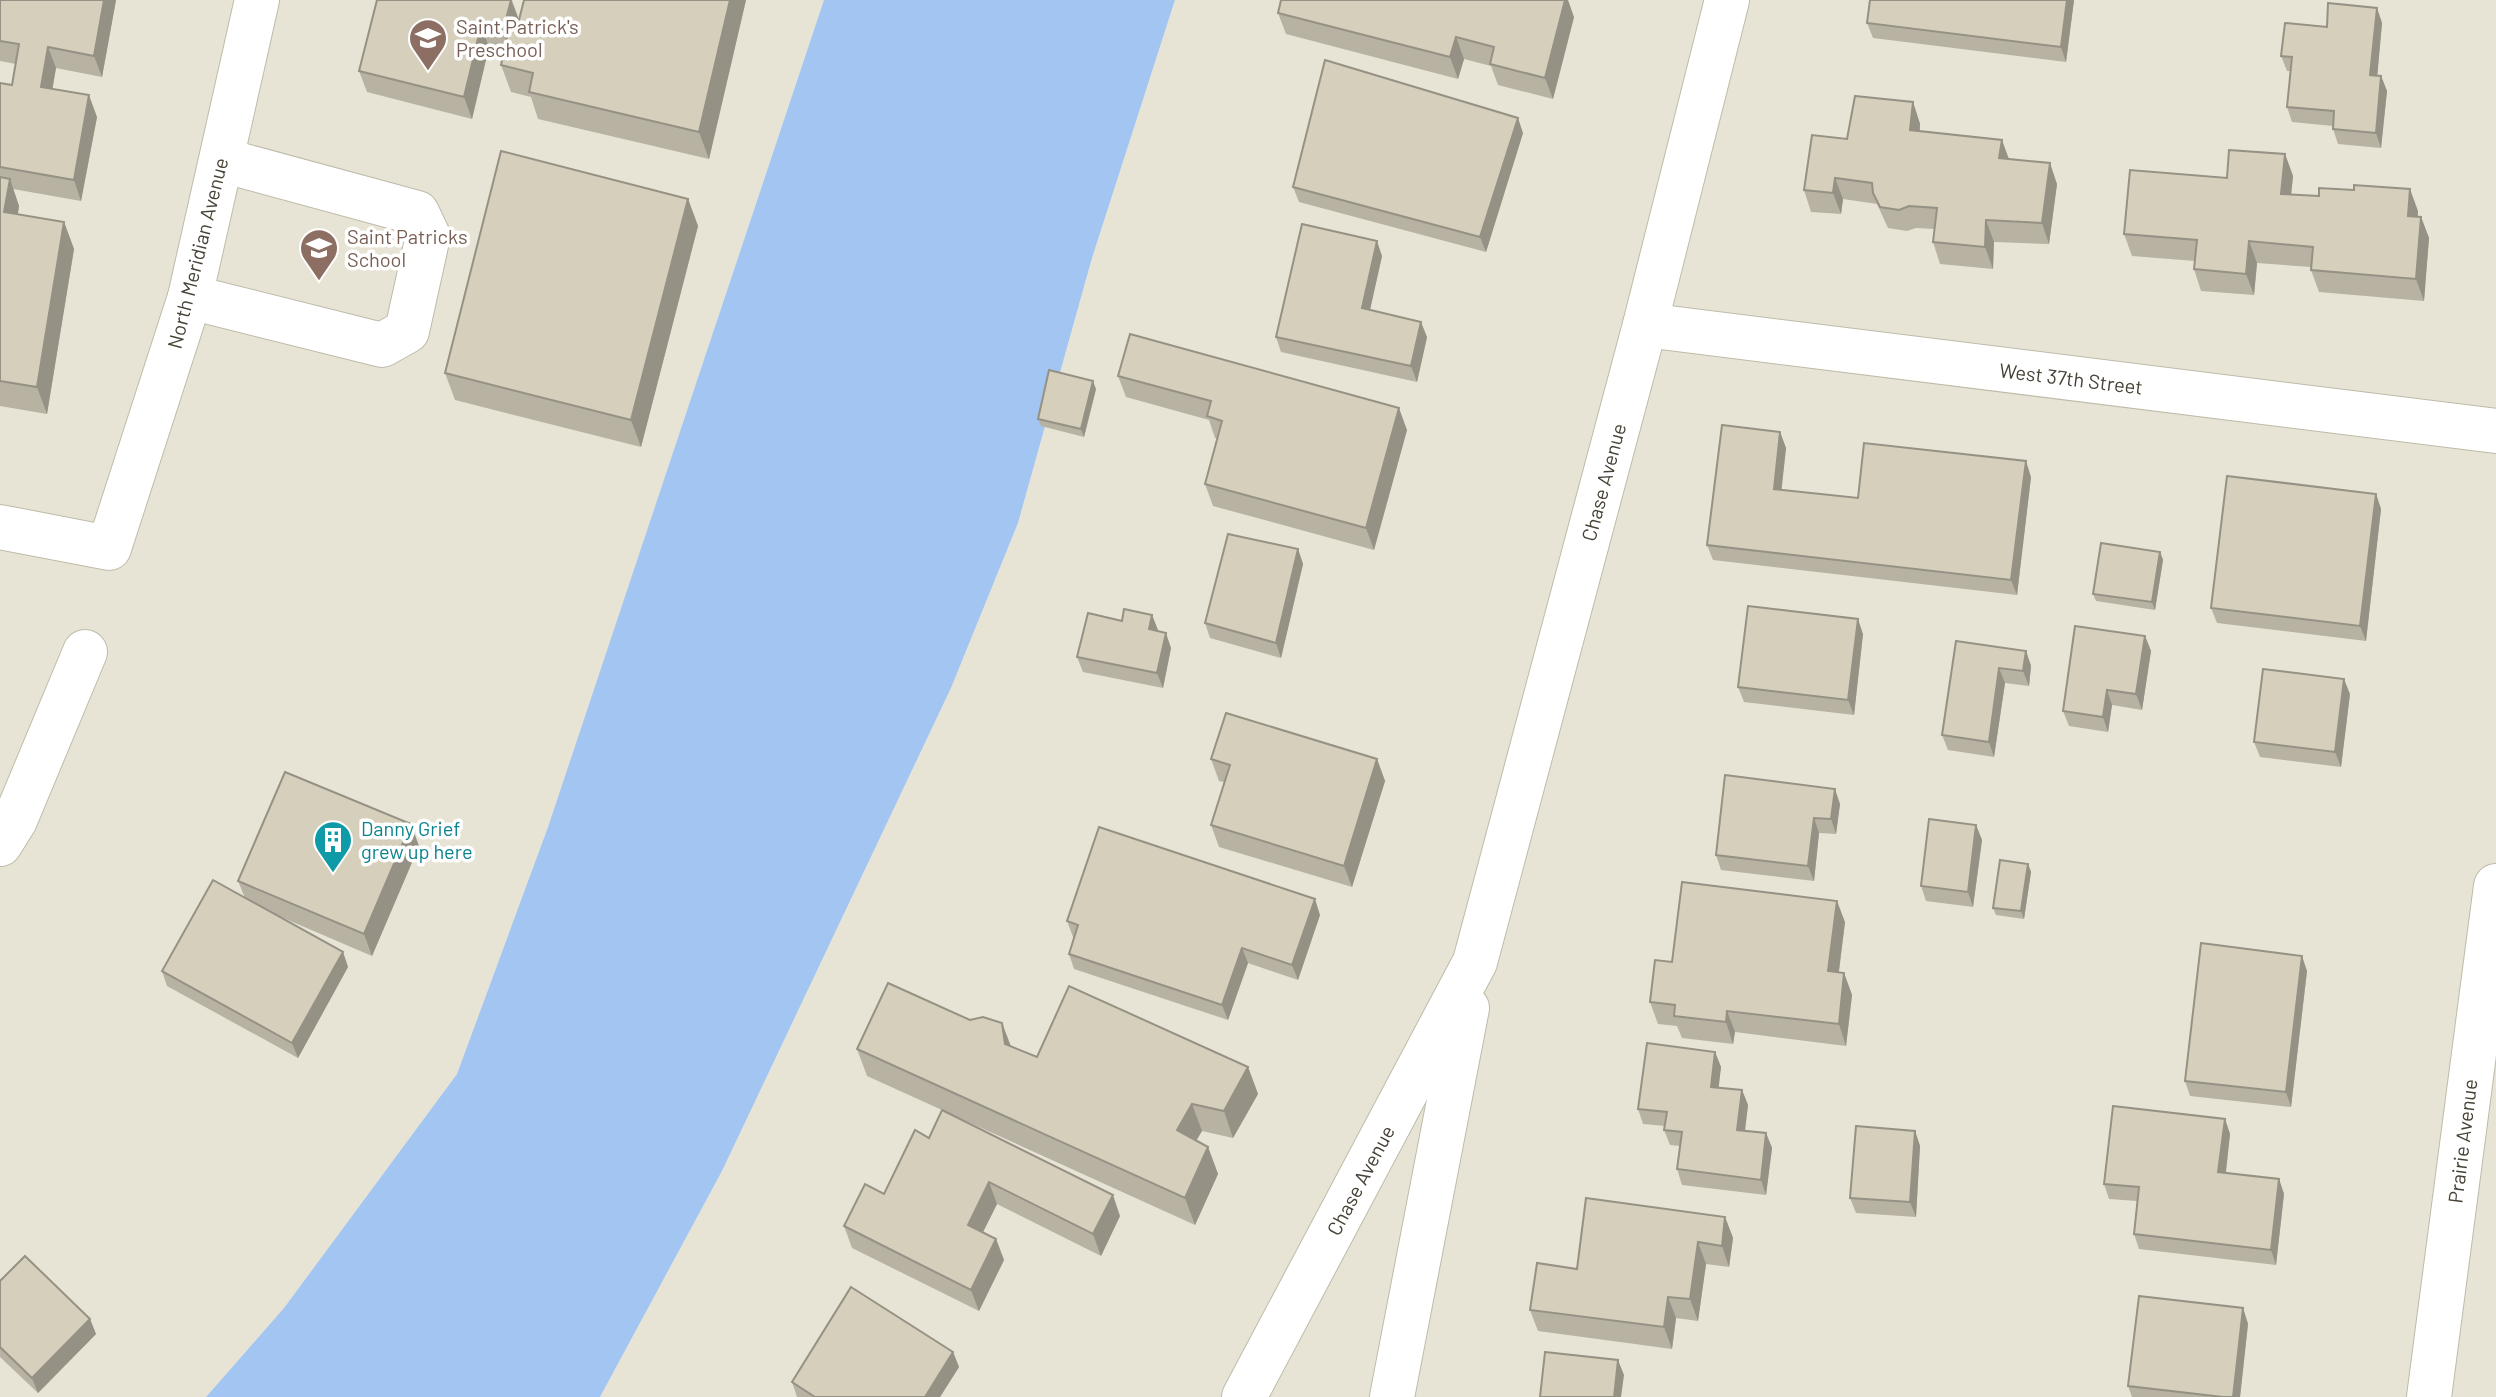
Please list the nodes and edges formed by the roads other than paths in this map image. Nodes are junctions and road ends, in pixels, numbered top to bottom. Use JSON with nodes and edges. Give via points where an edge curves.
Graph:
{"nodes":[{"id":1,"x":257,"y":0,"type":"edge"},
{"id":2,"x":1727,"y":0,"type":"edge"},
{"id":3,"x":222,"y":160,"type":"junction"},
{"id":4,"x":190,"y":297,"type":"junction"},
{"id":5,"x":1645,"y":325,"type":"junction"},
{"id":6,"x":2496,"y":431,"type":"edge"},
{"id":7,"x":0,"y":527,"type":"edge"},
{"id":8,"x":85,"y":652,"type":"dead end"},
{"id":9,"x":0,"y":844,"type":"edge"},
{"id":10,"x":2496,"y":886,"type":"edge"},
{"id":11,"x":1475,"y":962,"type":"junction"},
{"id":12,"x":1244,"y":1397,"type":"edge"},
{"id":13,"x":1392,"y":1397,"type":"edge"},
{"id":14,"x":2429,"y":1397,"type":"edge"}],
"edges":[{"from":1,"to":3,"type":"street","name":"North Meridian Avenue"},
{"from":2,"to":5,"type":"street","name":"Chase Avenue"},
{"from":3,"to":4,"type":"street","name":"North Meridian Avenue"},
{"from":3,"to":4,"type":"street","via":[[417,213],[428,236],[407,331],[382,345]]},
{"from":4,"to":7,"type":"street","name":"North Meridian Avenue","via":[[109,548]]},
{"from":5,"to":6,"type":"street","name":"West 37th Street"},
{"from":5,"to":11,"type":"street","name":"Chase Avenue"},
{"from":8,"to":9,"type":"street","via":[[15,820]]},
{"from":10,"to":14,"type":"street","name":"Prairie Avenue"},
{"from":11,"to":12,"type":"street","name":"Chase Avenue"},
{"from":11,"to":13,"type":"street","name":"Chase Avenue"}]}
